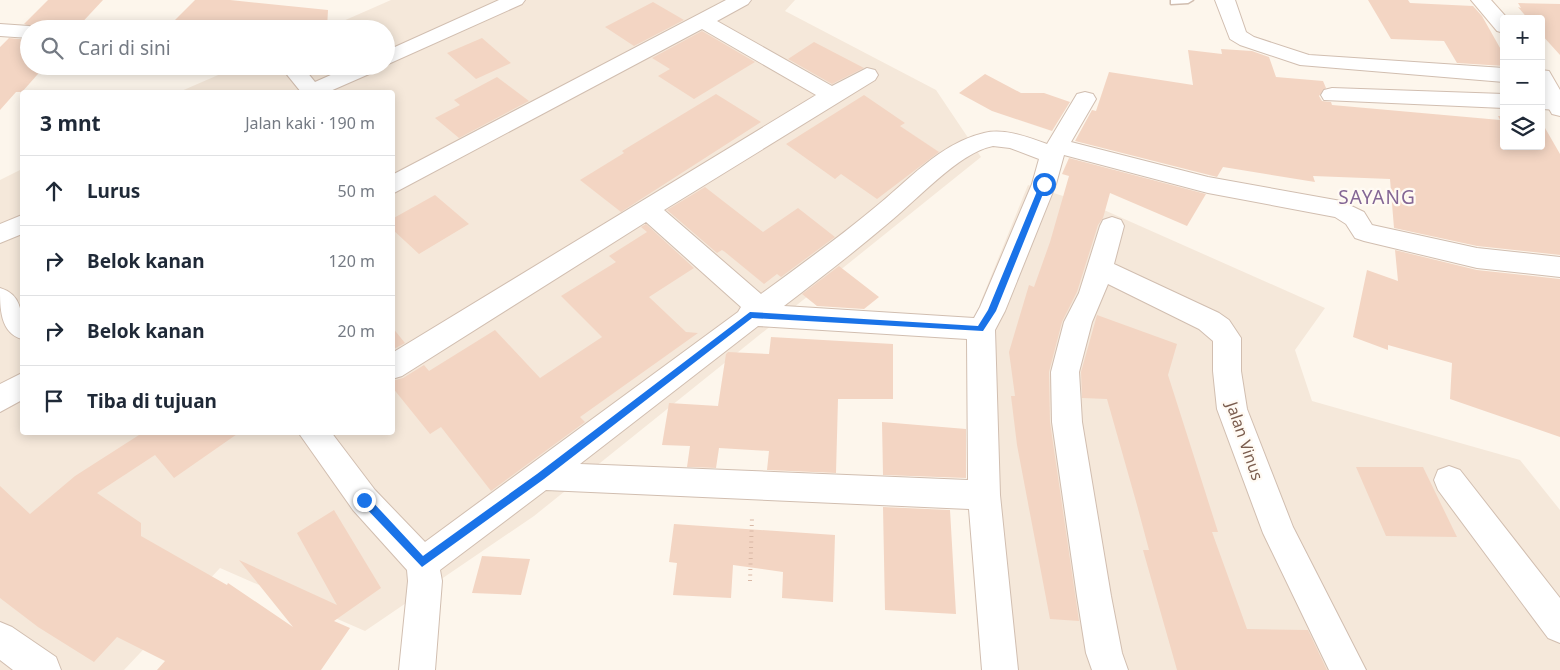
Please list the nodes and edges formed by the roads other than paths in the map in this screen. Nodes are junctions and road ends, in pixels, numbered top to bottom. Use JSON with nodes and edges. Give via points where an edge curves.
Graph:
{"nodes":[{"id":1,"x":515,"y":0,"type":"edge"},
{"id":2,"x":741,"y":0,"type":"edge"},
{"id":3,"x":1188,"y":0,"type":"edge"},
{"id":4,"x":1226,"y":0,"type":"edge"},
{"id":5,"x":1481,"y":0,"type":"edge"},
{"id":6,"x":1176,"y":2,"type":"dead end"},
{"id":7,"x":702,"y":21,"type":"junction"},
{"id":8,"x":1500,"y":22,"type":"edge"},
{"id":9,"x":0,"y":30,"type":"edge"},
{"id":10,"x":20,"y":31,"type":"edge"},
{"id":11,"x":395,"y":54,"type":"edge"},
{"id":12,"x":297,"y":75,"type":"edge"},
{"id":13,"x":349,"y":75,"type":"edge"},
{"id":14,"x":867,"y":75,"type":"dead end"},
{"id":15,"x":1500,"y":75,"type":"edge"},
{"id":16,"x":1545,"y":84,"type":"edge"},
{"id":17,"x":309,"y":90,"type":"edge"},
{"id":18,"x":315,"y":90,"type":"edge"},
{"id":19,"x":832,"y":95,"type":"junction"},
{"id":20,"x":1332,"y":95,"type":"dead end"},
{"id":21,"x":1085,"y":98,"type":"dead end"},
{"id":22,"x":1500,"y":101,"type":"edge"},
{"id":23,"x":1554,"y":104,"type":"edge"},
{"id":24,"x":1055,"y":150,"type":"junction"},
{"id":25,"x":395,"y":184,"type":"edge"},
{"id":26,"x":647,"y":209,"type":"junction"},
{"id":27,"x":20,"y":225,"type":"edge"},
{"id":28,"x":1112,"y":226,"type":"dead end"},
{"id":29,"x":0,"y":234,"type":"edge"},
{"id":30,"x":1560,"y":267,"type":"edge"},
{"id":31,"x":1100,"y":269,"type":"junction"},
{"id":32,"x":0,"y":298,"type":"edge"},
{"id":33,"x":755,"y":312,"type":"junction"},
{"id":34,"x":20,"y":325,"type":"edge"},
{"id":35,"x":981,"y":329,"type":"junction"},
{"id":36,"x":395,"y":366,"type":"edge"},
{"id":37,"x":20,"y":386,"type":"edge"},
{"id":38,"x":0,"y":400,"type":"edge"},
{"id":39,"x":315,"y":435,"type":"edge"},
{"id":40,"x":541,"y":476,"type":"junction"},
{"id":41,"x":1449,"y":480,"type":"dead end"},
{"id":42,"x":984,"y":495,"type":"junction"},
{"id":43,"x":422,"y":563,"type":"junction"},
{"id":44,"x":1560,"y":626,"type":"edge"},
{"id":45,"x":0,"y":639,"type":"edge"},
{"id":46,"x":43,"y":670,"type":"edge"},
{"id":47,"x":417,"y":670,"type":"edge"},
{"id":48,"x":1000,"y":670,"type":"edge"},
{"id":49,"x":1110,"y":670,"type":"edge"},
{"id":50,"x":1348,"y":670,"type":"edge"}],
"edges":[{"from":1,"to":11,"type":"street"},
{"from":2,"to":7,"type":"street"},
{"from":3,"to":6,"type":"lane"},
{"from":4,"to":15,"type":"street","via":[[1238,35],[1298,59]]},
{"from":5,"to":8,"type":"street"},
{"from":7,"to":19,"type":"street"},
{"from":7,"to":25,"type":"street"},
{"from":9,"to":10,"type":"street"},
{"from":12,"to":17,"type":"street"},
{"from":13,"to":18,"type":"street"},
{"from":14,"to":19,"type":"street"},
{"from":16,"to":23,"type":"street"},
{"from":19,"to":26,"type":"street"},
{"from":20,"to":22,"type":"street"},
{"from":21,"to":24,"type":"street"},
{"from":24,"to":30,"type":"street","via":[[1208,185],[1341,210],[1355,218],[1364,232],[1477,258]]},
{"from":24,"to":33,"type":"street","via":[[997,139],[986,139],[961,149],[884,214]]},
{"from":24,"to":35,"type":"street","via":[[992,311]]},
{"from":26,"to":33,"type":"street"},
{"from":26,"to":36,"type":"street"},
{"from":27,"to":29,"type":"street"},
{"from":28,"to":31,"type":"street"},
{"from":31,"to":49,"type":"street","via":[[1078,322],[1064,372],[1067,422],[1094,596]]},
{"from":31,"to":50,"type":"street","name":"Jalan Vinus","via":[[1209,321],[1227,338],[1226,371],[1232,409],[1279,533]]},
{"from":32,"to":34,"type":"street"},
{"from":33,"to":35,"type":"street"},
{"from":33,"to":40,"type":"street"},
{"from":35,"to":42,"type":"street"},
{"from":37,"to":38,"type":"street"},
{"from":39,"to":43,"type":"street","via":[[364,500]]},
{"from":40,"to":42,"type":"street"},
{"from":40,"to":43,"type":"street"},
{"from":41,"to":44,"type":"street"},
{"from":42,"to":48,"type":"street"},
{"from":43,"to":47,"type":"street","via":[[425,581]]},
{"from":45,"to":46,"type":"street"}]}
